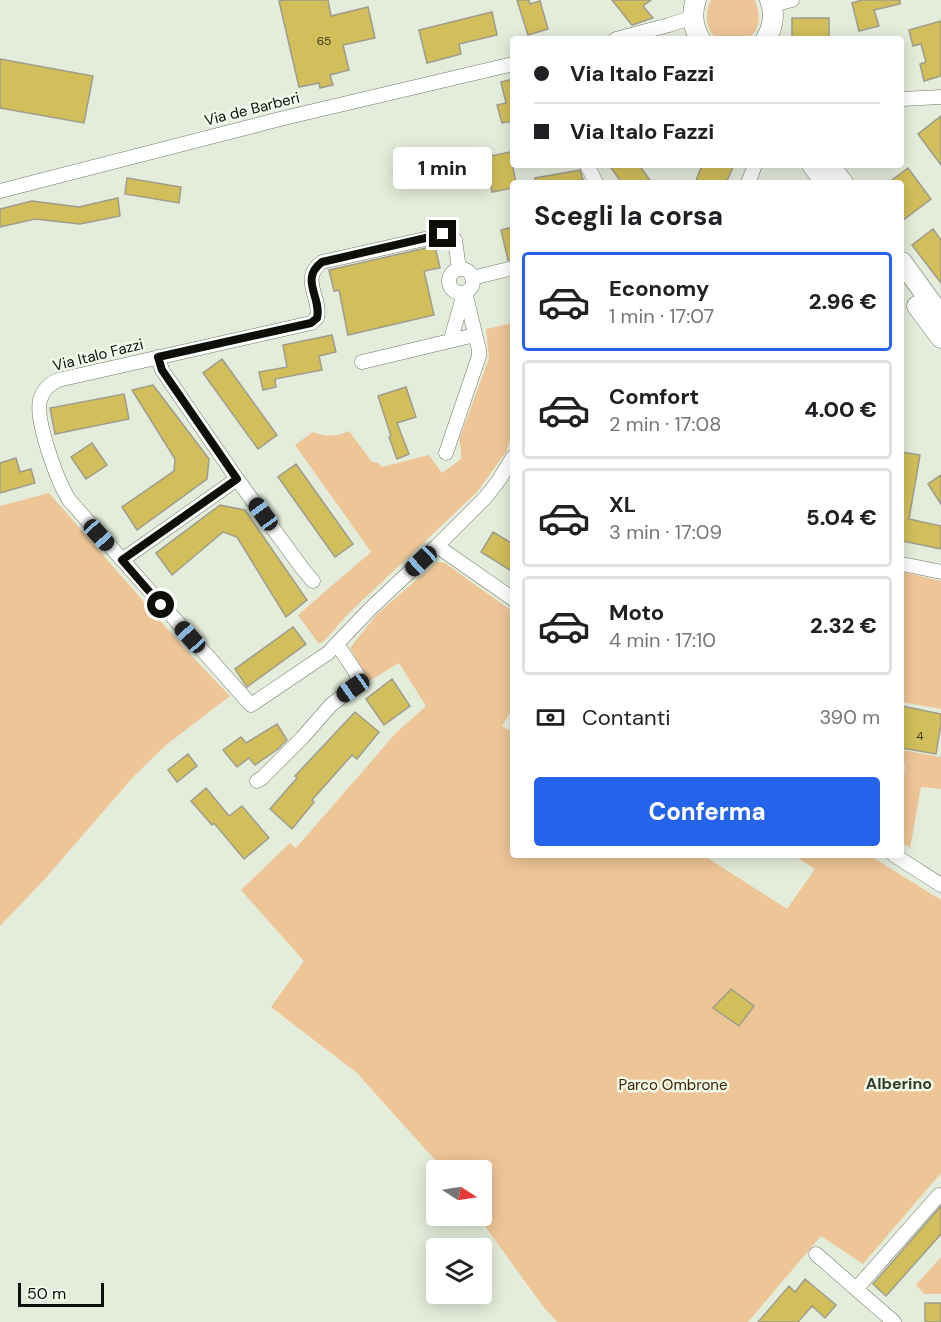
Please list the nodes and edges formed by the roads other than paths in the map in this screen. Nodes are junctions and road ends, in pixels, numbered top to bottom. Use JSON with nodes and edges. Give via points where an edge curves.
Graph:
{"nodes":[{"id":1,"x":792,"y":0,"type":"edge"},
{"id":2,"x":770,"y":2,"type":"edge"},
{"id":3,"x":695,"y":5,"type":"edge"},
{"id":4,"x":627,"y":36,"type":"edge"},
{"id":5,"x":698,"y":36,"type":"edge"},
{"id":6,"x":768,"y":36,"type":"edge"},
{"id":7,"x":510,"y":65,"type":"edge"},
{"id":8,"x":941,"y":97,"type":"edge"},
{"id":9,"x":904,"y":99,"type":"edge"},
{"id":10,"x":814,"y":168,"type":"edge"},
{"id":11,"x":831,"y":168,"type":"edge"},
{"id":12,"x":824,"y":180,"type":"edge"},
{"id":13,"x":841,"y":180,"type":"edge"},
{"id":14,"x":0,"y":191,"type":"edge"},
{"id":15,"x":904,"y":265,"type":"edge"},
{"id":16,"x":459,"y":269,"type":"junction"},
{"id":17,"x":510,"y":269,"type":"edge"},
{"id":18,"x":472,"y":278,"type":"junction"},
{"id":19,"x":904,"y":287,"type":"edge"},
{"id":20,"x":465,"y":292,"type":"junction"},
{"id":21,"x":941,"y":316,"type":"edge"},
{"id":22,"x":475,"y":335,"type":"junction"},
{"id":23,"x":941,"y":338,"type":"edge"},
{"id":24,"x":453,"y":340,"type":"junction"},
{"id":25,"x":158,"y":357,"type":"junction"},
{"id":26,"x":362,"y":362,"type":"dead end"},
{"id":27,"x":446,"y":453,"type":"dead end"},
{"id":28,"x":510,"y":463,"type":"edge"},
{"id":29,"x":237,"y":479,"type":"junction"},
{"id":30,"x":437,"y":546,"type":"junction"},
{"id":31,"x":122,"y":560,"type":"junction"},
{"id":32,"x":904,"y":564,"type":"edge"},
{"id":33,"x":941,"y":572,"type":"edge"},
{"id":34,"x":313,"y":580,"type":"dead end"},
{"id":35,"x":510,"y":597,"type":"edge"},
{"id":36,"x":337,"y":644,"type":"junction"},
{"id":37,"x":257,"y":781,"type":"dead end"},
{"id":38,"x":899,"y":858,"type":"edge"},
{"id":39,"x":941,"y":885,"type":"edge"},
{"id":40,"x":940,"y":1195,"type":"edge"},
{"id":41,"x":816,"y":1254,"type":"dead end"},
{"id":42,"x":856,"y":1289,"type":"junction"},
{"id":43,"x":894,"y":1322,"type":"edge"}],
"edges":[{"from":1,"to":2,"type":"street"},
{"from":2,"to":6,"type":"main road","via":[[773,21]]},
{"from":3,"to":4,"type":"street","via":[[669,25]]},
{"from":3,"to":5,"type":"main road","via":[[694,27]]},
{"from":7,"to":14,"type":"street","name":"Via de Barberi","via":[[283,114]]},
{"from":8,"to":9,"type":"street"},
{"from":10,"to":12,"type":"main road"},
{"from":11,"to":13,"type":"main road"},
{"from":15,"to":21,"type":"main road"},
{"from":16,"to":18,"type":"street","via":[[466,270]]},
{"from":16,"to":20,"type":"street","via":[[452,273],[449,284],[453,290]]},
{"from":16,"to":25,"type":"street","name":"Via Italo Fazzi","via":[[455,240],[447,234],[322,262],[311,277],[318,312],[314,321]]},
{"from":17,"to":18,"type":"street"},
{"from":18,"to":20,"type":"street"},
{"from":19,"to":23,"type":"main road"},
{"from":20,"to":22,"type":"street"},
{"from":20,"to":24,"type":"street"},
{"from":22,"to":24,"type":"street"},
{"from":22,"to":27,"type":"street","via":[[479,357]]},
{"from":24,"to":26,"type":"street"},
{"from":25,"to":29,"type":"street","via":[[162,370]]},
{"from":25,"to":31,"type":"street","name":"Via Italo Fazzi","via":[[58,380],[45,389],[40,403],[50,456],[64,493]]},
{"from":28,"to":30,"type":"street","via":[[485,498]]},
{"from":29,"to":31,"type":"street"},
{"from":29,"to":34,"type":"street"},
{"from":30,"to":35,"type":"street"},
{"from":30,"to":36,"type":"street"},
{"from":31,"to":36,"type":"street","name":"Via Italo Fazzi","via":[[251,705]]},
{"from":32,"to":33,"type":"street"},
{"from":36,"to":37,"type":"street","via":[[357,674],[357,683]]},
{"from":38,"to":39,"type":"street"},
{"from":40,"to":42,"type":"street"},
{"from":41,"to":42,"type":"street"},
{"from":42,"to":43,"type":"street"}]}
